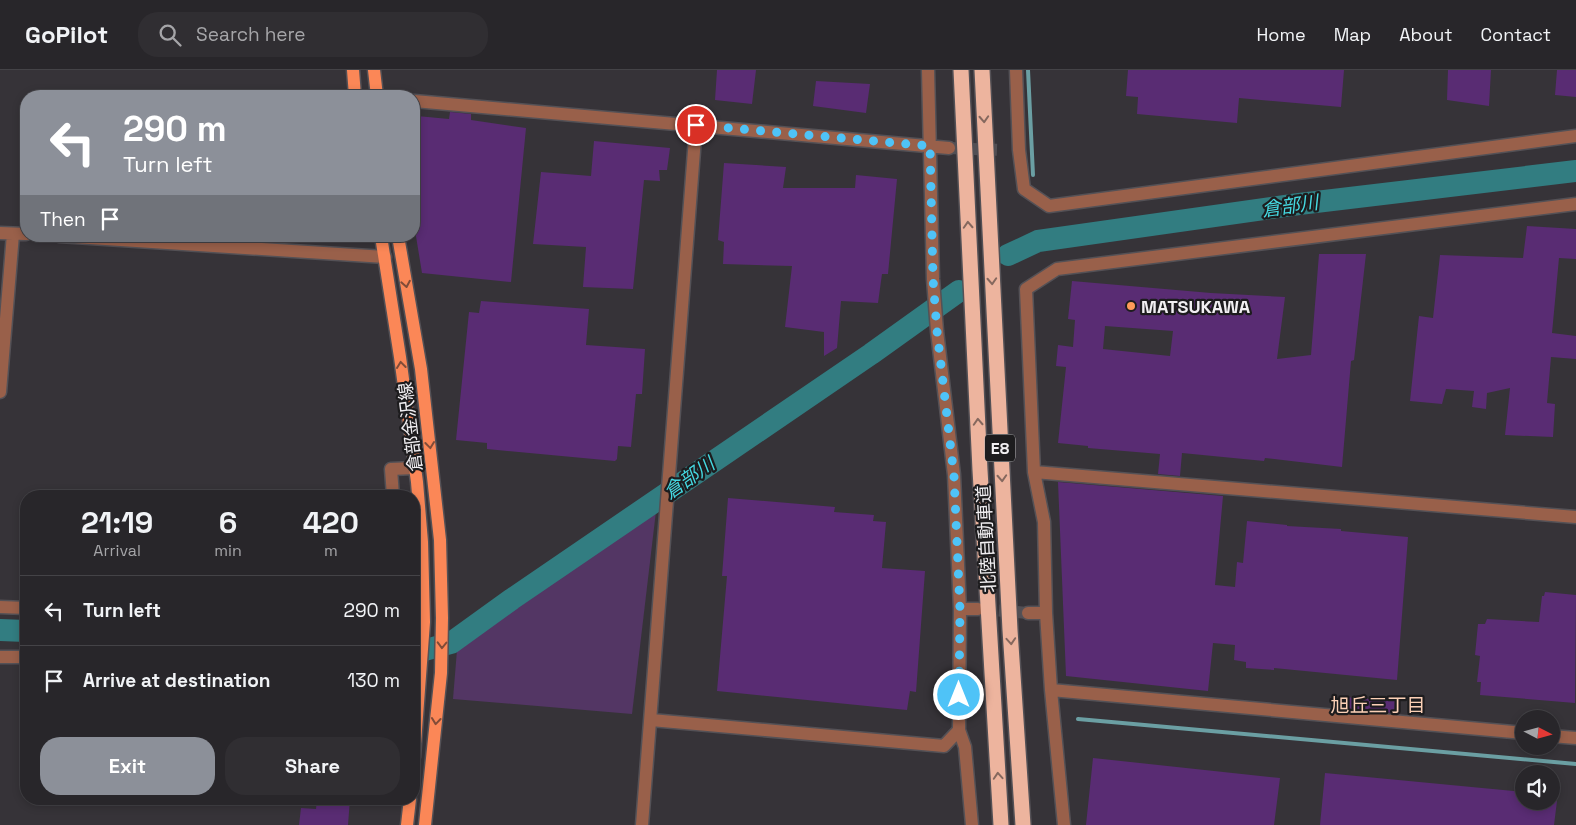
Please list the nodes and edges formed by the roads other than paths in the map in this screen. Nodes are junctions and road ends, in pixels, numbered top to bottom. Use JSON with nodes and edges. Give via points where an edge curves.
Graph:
{"nodes":[{"id":1,"x":353,"y":70,"type":"edge"},
{"id":2,"x":374,"y":70,"type":"edge"},
{"id":3,"x":928,"y":70,"type":"edge"},
{"id":4,"x":961,"y":70,"type":"edge"},
{"id":5,"x":982,"y":70,"type":"edge"},
{"id":6,"x":1016,"y":70,"type":"edge"},
{"id":7,"x":355,"y":90,"type":"edge"},
{"id":8,"x":376,"y":90,"type":"edge"},
{"id":9,"x":420,"y":102,"type":"edge"},
{"id":10,"x":696,"y":125,"type":"junction"},
{"id":11,"x":1576,"y":136,"type":"edge"},
{"id":12,"x":930,"y":146,"type":"junction"},
{"id":13,"x":949,"y":148,"type":"tunnel mouth"},
{"id":14,"x":1576,"y":204,"type":"edge"},
{"id":15,"x":6,"y":233,"type":"edge"},
{"id":16,"x":20,"y":234,"type":"edge"},
{"id":17,"x":152,"y":242,"type":"edge"},
{"id":18,"x":382,"y":242,"type":"edge"},
{"id":19,"x":399,"y":242,"type":"edge"},
{"id":20,"x":385,"y":257,"type":"junction"},
{"id":21,"x":0,"y":392,"type":"edge"},
{"id":22,"x":414,"y":468,"type":"junction"},
{"id":23,"x":1034,"y":472,"type":"junction"},
{"id":24,"x":393,"y":490,"type":"edge"},
{"id":25,"x":416,"y":490,"type":"edge"},
{"id":26,"x":1576,"y":517,"type":"edge"},
{"id":27,"x":420,"y":524,"type":"edge"},
{"id":28,"x":0,"y":607,"type":"edge"},
{"id":29,"x":20,"y":608,"type":"edge"},
{"id":30,"x":960,"y":609,"type":"junction"},
{"id":31,"x":978,"y":609,"type":"tunnel mouth"},
{"id":32,"x":1028,"y":613,"type":"tunnel mouth"},
{"id":33,"x":1046,"y":613,"type":"junction"},
{"id":34,"x":0,"y":657,"type":"edge"},
{"id":35,"x":20,"y":657,"type":"edge"},
{"id":36,"x":420,"y":677,"type":"edge"},
{"id":37,"x":1051,"y":690,"type":"junction"},
{"id":38,"x":651,"y":720,"type":"junction"},
{"id":39,"x":959,"y":730,"type":"junction"},
{"id":40,"x":1515,"y":732,"type":"edge"},
{"id":41,"x":1560,"y":737,"type":"edge"},
{"id":42,"x":1576,"y":738,"type":"edge"},
{"id":43,"x":409,"y":805,"type":"edge"},
{"id":44,"x":407,"y":825,"type":"edge"},
{"id":45,"x":425,"y":825,"type":"edge"},
{"id":46,"x":642,"y":825,"type":"edge"},
{"id":47,"x":972,"y":825,"type":"edge"},
{"id":48,"x":1001,"y":825,"type":"edge"},
{"id":49,"x":1023,"y":825,"type":"edge"},
{"id":50,"x":1064,"y":825,"type":"edge"}],
"edges":[{"from":1,"to":7,"type":"main road"},
{"from":2,"to":8,"type":"main road"},
{"from":3,"to":12,"type":"street"},
{"from":48,"to":4,"type":"highway","name":"北陸自動車道","number":"E8","one_way":true,"via":[[980,480]]},
{"from":5,"to":49,"type":"highway","name":"北陸自動車道","number":"E8","one_way":true},
{"from":6,"to":11,"type":"street","via":[[1024,189],[1048,206]]},
{"from":9,"to":10,"type":"street"},
{"from":10,"to":12,"type":"street"},
{"from":10,"to":38,"type":"street"},
{"from":12,"to":13,"type":"street"},
{"from":12,"to":30,"type":"street","via":[[933,279],[954,476]]},
{"from":14,"to":23,"type":"street","via":[[1057,269],[1026,289]]},
{"from":15,"to":16,"type":"street"},
{"from":15,"to":21,"type":"street"},
{"from":17,"to":20,"type":"street"},
{"from":18,"to":20,"type":"main road","name":"倉部金沢線"},
{"from":19,"to":45,"type":"main road","name":"倉部金沢線","one_way":true,"via":[[421,369],[440,540],[441,673]]},
{"from":22,"to":20,"type":"main road","name":"倉部金沢線","one_way":true},
{"from":22,"to":24,"type":"street","via":[[391,468]]},
{"from":22,"to":25,"type":"main road","name":"倉部金沢線"},
{"from":23,"to":26,"type":"street"},
{"from":23,"to":33,"type":"street","via":[[1044,522]]},
{"from":27,"to":36,"type":"main road","name":"倉部金沢線","via":[[424,622]]},
{"from":28,"to":29,"type":"street"},
{"from":30,"to":31,"type":"street"},
{"from":30,"to":39,"type":"street"},
{"from":32,"to":33,"type":"street"},
{"from":33,"to":37,"type":"street"},
{"from":34,"to":35,"type":"street"},
{"from":37,"to":40,"type":"street"},
{"from":37,"to":50,"type":"street"},
{"from":38,"to":39,"type":"street","via":[[944,746]]},
{"from":38,"to":46,"type":"street"},
{"from":39,"to":47,"type":"street","via":[[965,747]]},
{"from":41,"to":42,"type":"street"},
{"from":43,"to":44,"type":"main road"}]}
